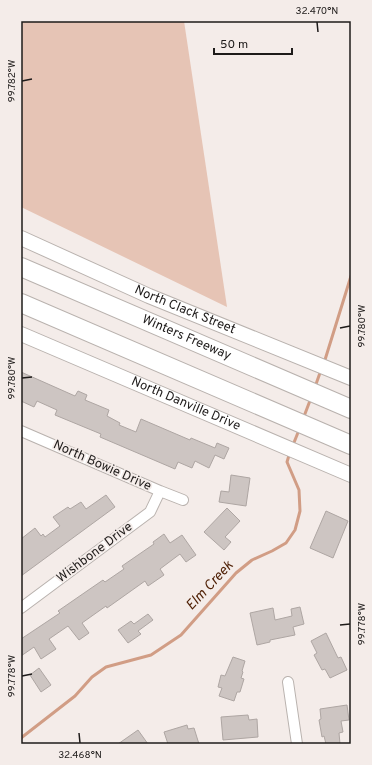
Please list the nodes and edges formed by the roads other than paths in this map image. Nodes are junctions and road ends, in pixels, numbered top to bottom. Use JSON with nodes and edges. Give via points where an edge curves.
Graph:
{"nodes":[{"id":1,"x":21,"y":238,"type":"edge"},
{"id":2,"x":21,"y":267,"type":"edge"},
{"id":3,"x":21,"y":303,"type":"edge"},
{"id":4,"x":21,"y":334,"type":"edge"},
{"id":5,"x":351,"y":378,"type":"edge"},
{"id":6,"x":346,"y":407,"type":"edge"},
{"id":7,"x":21,"y":431,"type":"edge"},
{"id":8,"x":351,"y":445,"type":"edge"},
{"id":9,"x":351,"y":475,"type":"edge"},
{"id":10,"x":160,"y":492,"type":"junction"},
{"id":11,"x":183,"y":500,"type":"dead end"},
{"id":12,"x":21,"y":608,"type":"edge"},
{"id":13,"x":288,"y":682,"type":"dead end"},
{"id":14,"x":297,"y":744,"type":"edge"}],
"edges":[{"from":1,"to":5,"type":"main road","name":"North Clack Street","via":[[149,296]]},
{"from":2,"to":6,"type":"highway","name":"Winters Freeway"},
{"from":3,"to":8,"type":"highway"},
{"from":4,"to":9,"type":"main road","name":"North Danville Drive"},
{"from":7,"to":10,"type":"street","name":"North Bowie Drive"},
{"from":10,"to":11,"type":"street","name":"North Bowie Drive"},
{"from":10,"to":12,"type":"street","name":"Wishbone Drive","via":[[150,512]]},
{"from":13,"to":14,"type":"street"}]}
